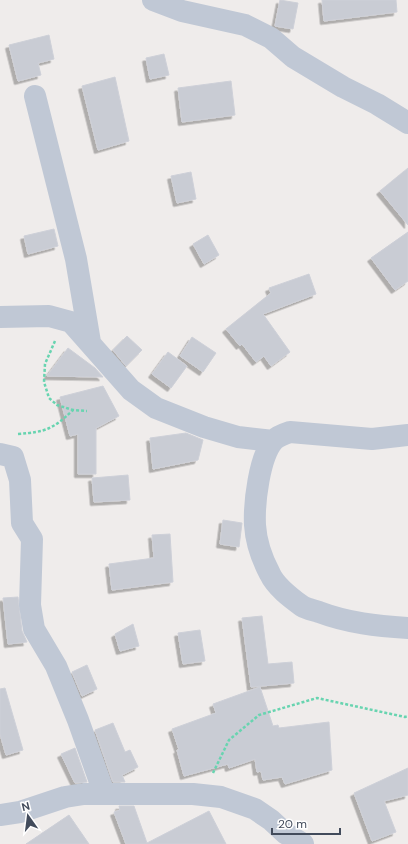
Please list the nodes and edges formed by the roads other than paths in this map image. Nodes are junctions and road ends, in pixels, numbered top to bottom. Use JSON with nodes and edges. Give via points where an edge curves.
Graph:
{"nodes":[{"id":1,"x":153,"y":0,"type":"edge"},
{"id":2,"x":35,"y":96,"type":"dead end"},
{"id":3,"x":408,"y":123,"type":"edge"},
{"id":4,"x":0,"y":317,"type":"edge"},
{"id":5,"x":90,"y":343,"type":"junction"},
{"id":6,"x":408,"y":435,"type":"edge"},
{"id":7,"x":273,"y":441,"type":"junction"},
{"id":8,"x":0,"y":454,"type":"edge"},
{"id":9,"x":408,"y":628,"type":"edge"},
{"id":10,"x":104,"y":793,"type":"junction"},
{"id":11,"x":0,"y":816,"type":"edge"},
{"id":12,"x":303,"y":844,"type":"edge"}],
"edges":[{"from":1,"to":3,"type":"street","via":[[182,11],[245,25],[271,38],[293,57],[342,87]]},
{"from":2,"to":5,"type":"street","via":[[76,259]]},
{"from":4,"to":5,"type":"street","via":[[49,316],[71,322]]},
{"from":5,"to":7,"type":"street","via":[[132,390],[156,408],[231,435]]},
{"from":6,"to":7,"type":"street","via":[[372,439],[290,432],[280,435]]},
{"from":7,"to":9,"type":"street","via":[[259,479],[255,526],[260,550],[270,576],[304,607],[340,620]]},
{"from":8,"to":10,"type":"street","via":[[13,457],[20,480],[22,523],[32,539],[30,605],[34,629],[59,672]]},
{"from":10,"to":11,"type":"street","via":[[65,797]]},
{"from":10,"to":12,"type":"street","via":[[193,794],[221,797],[255,809]]}]}
